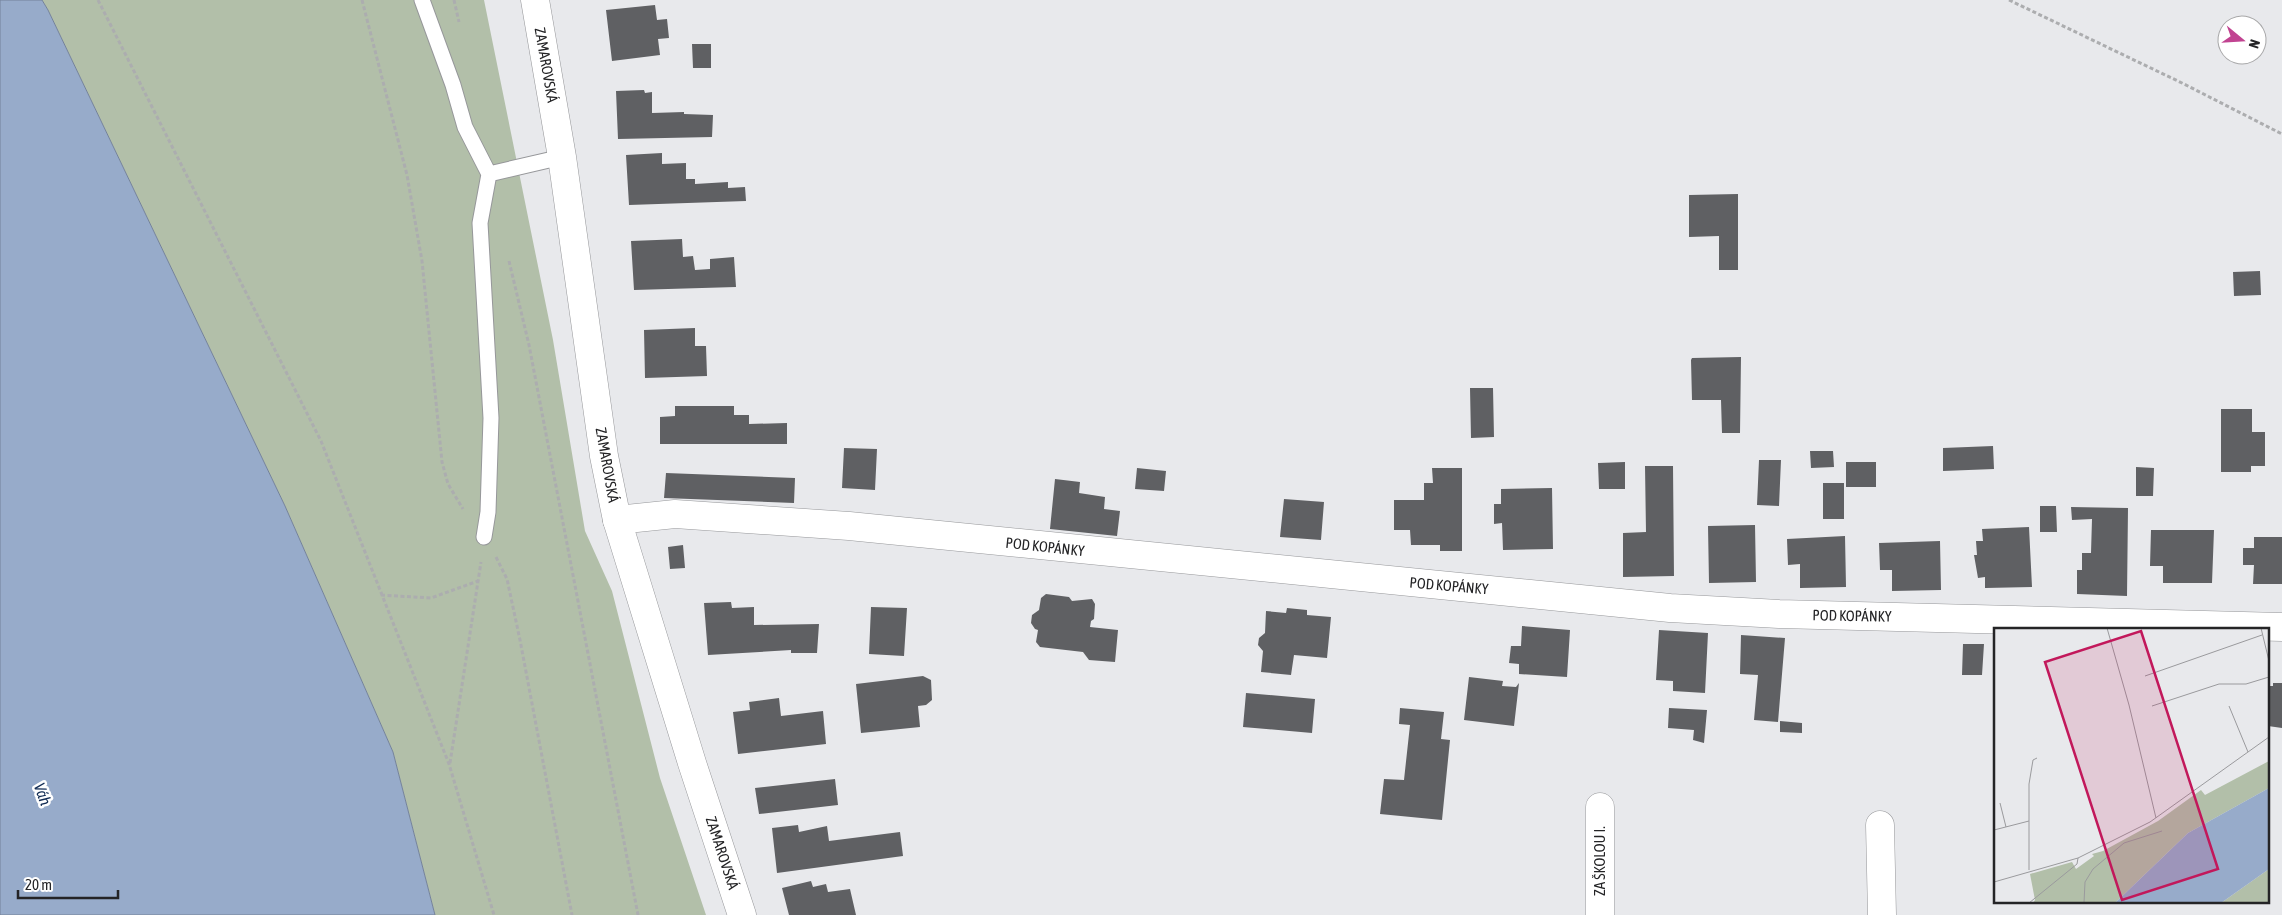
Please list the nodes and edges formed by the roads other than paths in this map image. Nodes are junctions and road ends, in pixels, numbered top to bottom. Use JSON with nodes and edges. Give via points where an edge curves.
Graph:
{"nodes":[{"id":1,"x":422,"y":0,"type":"edge"},
{"id":2,"x":535,"y":0,"type":"edge"},
{"id":3,"x":562,"y":157,"type":"junction"},
{"id":4,"x":496,"y":172,"type":"junction"},
{"id":5,"x":617,"y":520,"type":"junction"},
{"id":6,"x":484,"y":537,"type":"road end"},
{"id":7,"x":2282,"y":627,"type":"edge"},
{"id":8,"x":1600,"y":807,"type":"dead end"},
{"id":9,"x":1880,"y":825,"type":"dead end"},
{"id":10,"x":742,"y":915,"type":"edge"},
{"id":11,"x":1600,"y":915,"type":"edge"},
{"id":12,"x":1882,"y":915,"type":"edge"}],
"edges":[{"from":1,"to":4,"type":"lane","via":[[454,85],[465,127]]},
{"from":2,"to":3,"type":"street","name":"ZAMAROVSKÁ"},
{"from":3,"to":4,"type":"lane"},
{"from":3,"to":5,"type":"street","name":"ZAMAROVSKÁ","via":[[604,456]]},
{"from":4,"to":6,"type":"lane","via":[[480,223],[491,418],[488,512]]},
{"from":5,"to":7,"type":"street","name":"POD KOPÁNKY","via":[[675,514],[850,526],[1670,608],[1779,614]]},
{"from":5,"to":10,"type":"street","name":"ZAMAROVSKÁ"},
{"from":8,"to":11,"type":"street","name":"ZA ŠKOLOU I."},
{"from":9,"to":12,"type":"street"}]}
